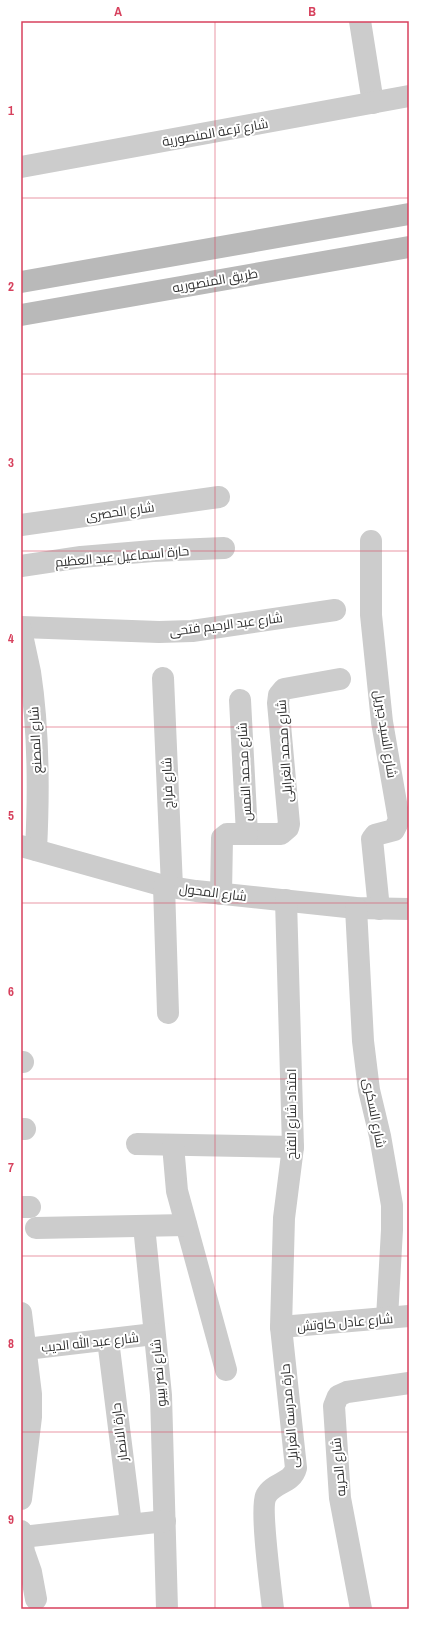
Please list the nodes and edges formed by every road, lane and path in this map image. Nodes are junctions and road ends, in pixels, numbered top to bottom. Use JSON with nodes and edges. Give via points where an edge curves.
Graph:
{"nodes":[{"id":1,"x":360,"y":21,"type":"edge"},
{"id":2,"x":409,"y":96,"type":"edge"},
{"id":3,"x":373,"y":103,"type":"junction"},
{"id":4,"x":21,"y":167,"type":"edge"},
{"id":5,"x":409,"y":214,"type":"edge"},
{"id":6,"x":258,"y":240,"type":"junction"},
{"id":7,"x":409,"y":247,"type":"edge"},
{"id":8,"x":262,"y":272,"type":"junction"},
{"id":9,"x":21,"y":282,"type":"edge"},
{"id":10,"x":21,"y":315,"type":"edge"},
{"id":11,"x":219,"y":497,"type":"dead end"},
{"id":12,"x":21,"y":525,"type":"edge"},
{"id":13,"x":371,"y":541,"type":"dead end"},
{"id":14,"x":224,"y":548,"type":"dead end"},
{"id":15,"x":21,"y":566,"type":"edge"},
{"id":16,"x":334,"y":610,"type":"dead end"},
{"id":17,"x":21,"y":627,"type":"edge"},
{"id":18,"x":21,"y":630,"type":"edge"},
{"id":19,"x":163,"y":678,"type":"dead end"},
{"id":20,"x":340,"y":679,"type":"dead end"},
{"id":21,"x":240,"y":700,"type":"dead end"},
{"id":22,"x":247,"y":834,"type":"junction"},
{"id":23,"x":28,"y":848,"type":"edge"},
{"id":24,"x":168,"y":886,"type":"junction"},
{"id":25,"x":221,"y":894,"type":"junction"},
{"id":26,"x":286,"y":900,"type":"junction"},
{"id":27,"x":356,"y":908,"type":"junction"},
{"id":28,"x":379,"y":909,"type":"junction"},
{"id":29,"x":409,"y":909,"type":"edge"},
{"id":30,"x":168,"y":1013,"type":"dead end"},
{"id":31,"x":137,"y":1144,"type":"dead end"},
{"id":32,"x":173,"y":1145,"type":"junction"},
{"id":33,"x":293,"y":1147,"type":"junction"},
{"id":34,"x":186,"y":1225,"type":"junction"},
{"id":35,"x":144,"y":1226,"type":"junction"},
{"id":36,"x":36,"y":1228,"type":"dead end"},
{"id":37,"x":21,"y":1313,"type":"edge"},
{"id":38,"x":409,"y":1316,"type":"edge"},
{"id":39,"x":387,"y":1318,"type":"junction"},
{"id":40,"x":281,"y":1327,"type":"junction"},
{"id":41,"x":154,"y":1334,"type":"junction"},
{"id":42,"x":108,"y":1340,"type":"junction"},
{"id":43,"x":26,"y":1349,"type":"junction"},
{"id":44,"x":226,"y":1370,"type":"dead end"},
{"id":45,"x":409,"y":1383,"type":"edge"},
{"id":46,"x":24,"y":1442,"type":"edge"},
{"id":47,"x":21,"y":1500,"type":"edge"},
{"id":48,"x":165,"y":1521,"type":"junction"},
{"id":49,"x":131,"y":1524,"type":"junction"},
{"id":50,"x":22,"y":1534,"type":"edge"},
{"id":51,"x":36,"y":1600,"type":"dead end"},
{"id":52,"x":167,"y":1609,"type":"edge"},
{"id":53,"x":273,"y":1609,"type":"edge"},
{"id":54,"x":361,"y":1609,"type":"edge"}],
"edges":[{"from":1,"to":3,"type":"street"},
{"from":2,"to":3,"type":"street","name":"شارع ترعة المنصورية"},
{"from":3,"to":4,"type":"street","name":"شارع ترعة المنصورية"},
{"from":5,"to":6,"type":"main road"},
{"from":6,"to":8,"type":"main road"},
{"from":6,"to":9,"type":"main road"},
{"from":7,"to":8,"type":"main road","name":"طريق المنصوريه"},
{"from":8,"to":10,"type":"main road","name":"طريق المنصوريه"},
{"from":11,"to":12,"type":"street","name":"شارع الحصرى"},
{"from":13,"to":28,"type":"street","name":"شارع السيد جبريل","via":[[371,615],[380,706],[399,820],[394,830],[375,835],[372,840]]},
{"from":14,"to":15,"type":"street","name":"حارة اسماعيل عبد العظيم","via":[[81,557]]},
{"from":16,"to":17,"type":"street","name":"شارع عبد الرحيم فتحى","via":[[192,631]]},
{"from":18,"to":23,"type":"street","name":"شارع المصنع","via":[[30,673],[36,738],[38,806]]},
{"from":19,"to":24,"type":"street","name":"شارع فراج"},
{"from":20,"to":22,"type":"street","name":"شارع محمد الغرابلى","via":[[284,689],[279,695],[289,824],[281,834]]},
{"from":21,"to":22,"type":"street","name":"شارع محمد النمس"},
{"from":22,"to":25,"type":"street","name":"شارع محمد النمس","via":[[227,834],[222,838]]},
{"from":23,"to":24,"type":"street","name":"شارع المحول"},
{"from":24,"to":25,"type":"street","name":"شارع المحول"},
{"from":24,"to":30,"type":"street","name":"شارع فراج"},
{"from":25,"to":26,"type":"street","name":"شارع المحول"},
{"from":26,"to":27,"type":"street","name":"شارع المحول"},
{"from":26,"to":33,"type":"street","name":"امتداد شارع الفتح"},
{"from":27,"to":28,"type":"street","name":"شارع المحول"},
{"from":27,"to":39,"type":"street","name":"شارع السكرى","via":[[363,1042],[369,1090],[392,1206]]},
{"from":28,"to":29,"type":"street","name":"شارع المحول"},
{"from":31,"to":32,"type":"street"},
{"from":32,"to":33,"type":"street"},
{"from":32,"to":34,"type":"street","via":[[177,1192]]},
{"from":33,"to":40,"type":"street","name":"امتداد شارع الفتح","via":[[284,1218]]},
{"from":34,"to":35,"type":"street"},
{"from":34,"to":44,"type":"street"},
{"from":35,"to":36,"type":"street"},
{"from":35,"to":41,"type":"street","name":"شارع نصر بيبو"},
{"from":37,"to":43,"type":"street"},
{"from":38,"to":39,"type":"street","name":"شارع عادل كاوتش"},
{"from":39,"to":40,"type":"street","name":"شارع عادل كاوتش"},
{"from":40,"to":53,"type":"street","name":"حارة مدرسه الغرابلى","via":[[296,1468],[292,1478],[271,1489],[265,1497],[264,1514]]},
{"from":41,"to":42,"type":"street","name":"شارع عبد الله الديب"},
{"from":41,"to":48,"type":"street","name":"شارع نصر بيبو","via":[[161,1395]]},
{"from":42,"to":43,"type":"street","name":"شارع عبد الله الديب"},
{"from":42,"to":49,"type":"street","name":"حارة الانصار"},
{"from":43,"to":46,"type":"street","via":[[31,1394]]},
{"from":45,"to":54,"type":"street","name":"شارع الحريه","via":[[347,1392],[338,1396],[334,1406],[340,1498]]},
{"from":46,"to":47,"type":"street"},
{"from":48,"to":49,"type":"street"},
{"from":48,"to":52,"type":"street","name":"شارع نصر بيبو"},
{"from":49,"to":50,"type":"street"},
{"from":50,"to":51,"type":"street"}]}
